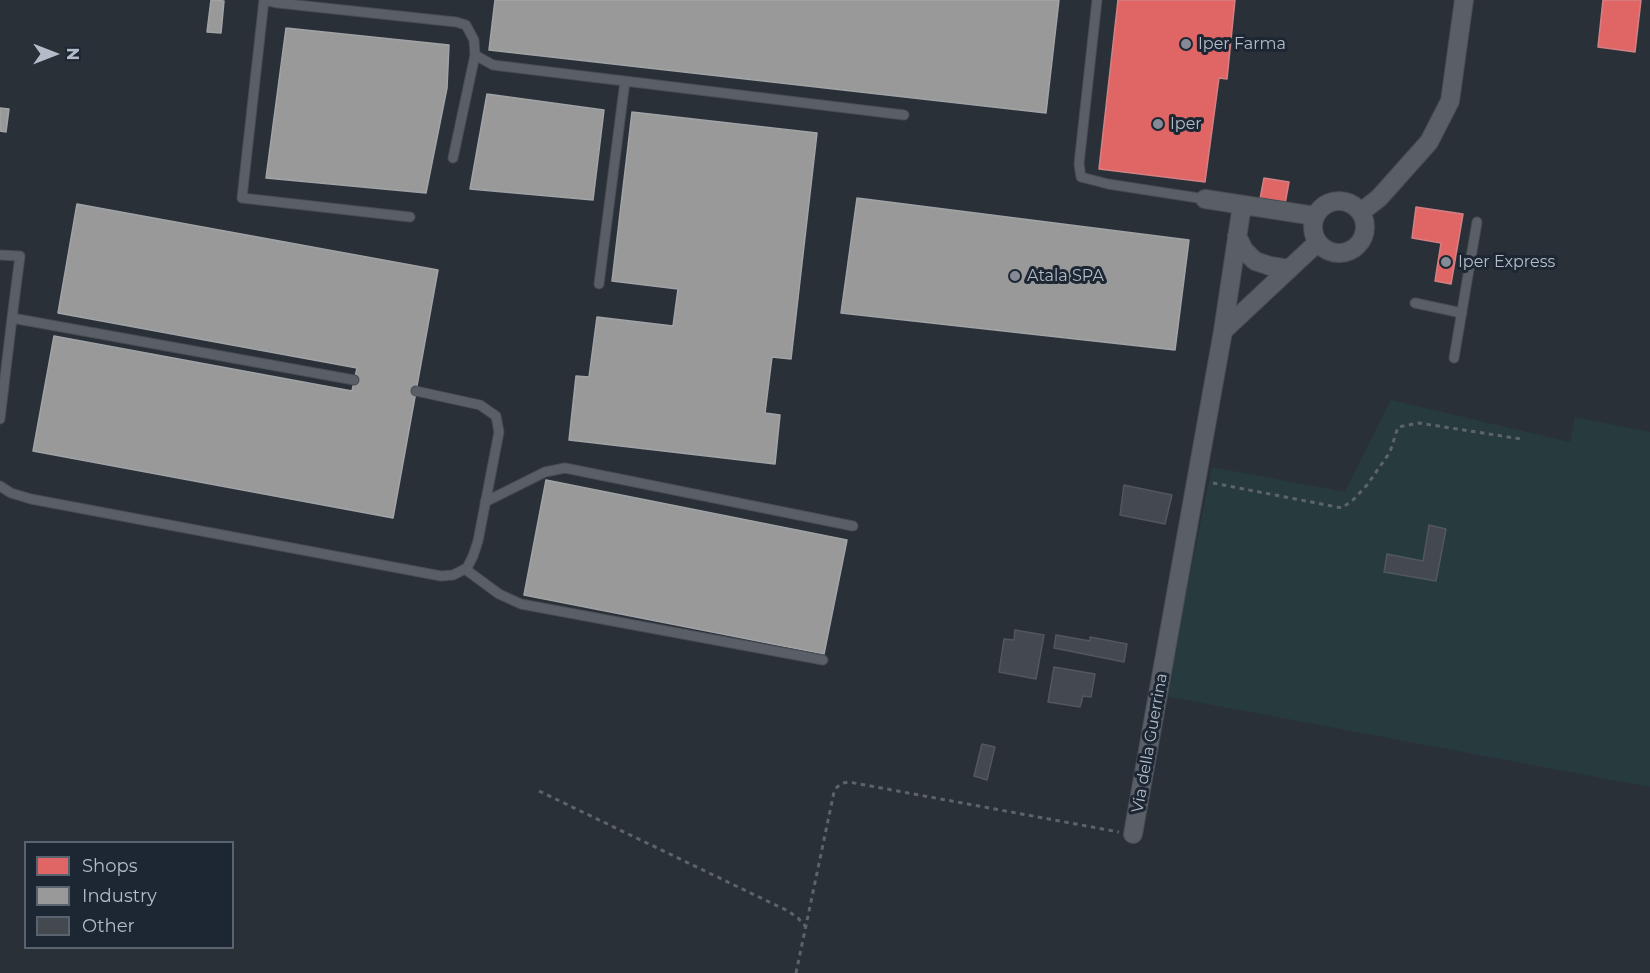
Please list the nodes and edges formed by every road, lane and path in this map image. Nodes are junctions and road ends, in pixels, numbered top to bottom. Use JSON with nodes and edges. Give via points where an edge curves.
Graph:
{"nodes":[{"id":1,"x":264,"y":0,"type":"edge"},
{"id":2,"x":1097,"y":0,"type":"edge"},
{"id":3,"x":1464,"y":0,"type":"edge"},
{"id":4,"x":475,"y":56,"type":"junction"},
{"id":5,"x":625,"y":81,"type":"junction"},
{"id":6,"x":904,"y":115,"type":"dead end"},
{"id":7,"x":453,"y":158,"type":"dead end"},
{"id":8,"x":1205,"y":199,"type":"joint"},
{"id":9,"x":1242,"y":205,"type":"junction"},
{"id":10,"x":1361,"y":212,"type":"junction"},
{"id":11,"x":1316,"y":216,"type":"junction"},
{"id":12,"x":410,"y":218,"type":"dead end"},
{"id":13,"x":1478,"y":222,"type":"dead end"},
{"id":14,"x":1238,"y":237,"type":"junction"},
{"id":15,"x":1318,"y":242,"type":"junction"},
{"id":16,"x":0,"y":255,"type":"edge"},
{"id":17,"x":1289,"y":269,"type":"junction"},
{"id":18,"x":598,"y":284,"type":"dead end"},
{"id":19,"x":1415,"y":303,"type":"dead end"},
{"id":20,"x":1462,"y":313,"type":"junction"},
{"id":21,"x":12,"y":318,"type":"junction"},
{"id":22,"x":1223,"y":331,"type":"junction"},
{"id":23,"x":1454,"y":358,"type":"dead end"},
{"id":24,"x":354,"y":380,"type":"dead end"},
{"id":25,"x":416,"y":391,"type":"dead end"},
{"id":26,"x":0,"y":419,"type":"edge"},
{"id":27,"x":1521,"y":439,"type":"dead end"},
{"id":28,"x":1196,"y":479,"type":"junction"},
{"id":29,"x":0,"y":486,"type":"edge"},
{"id":30,"x":485,"y":502,"type":"junction"},
{"id":31,"x":853,"y":526,"type":"dead end"},
{"id":32,"x":465,"y":568,"type":"junction"},
{"id":33,"x":823,"y":660,"type":"dead end"},
{"id":34,"x":539,"y":791,"type":"dead end"},
{"id":35,"x":1133,"y":834,"type":"joint"},
{"id":36,"x":806,"y":927,"type":"junction"},
{"id":37,"x":796,"y":973,"type":"edge"}],
"edges":[{"from":1,"to":4,"type":"lane","via":[[456,22],[466,25],[474,40]]},
{"from":1,"to":12,"type":"lane","via":[[242,198]]},
{"from":2,"to":8,"type":"lane","via":[[1079,164],[1082,177]]},
{"from":3,"to":10,"type":"street","via":[[1450,101],[1429,142],[1379,198]]},
{"from":4,"to":5,"type":"lane","via":[[493,65]]},
{"from":4,"to":7,"type":"lane"},
{"from":5,"to":6,"type":"lane"},
{"from":5,"to":18,"type":"lane"},
{"from":8,"to":9,"type":"street"},
{"from":9,"to":11,"type":"street"},
{"from":9,"to":14,"type":"street","name":"Via della Guerrina"},
{"from":10,"to":11,"type":"street","via":[[1349,203],[1334,201]]},
{"from":10,"to":15,"type":"street","via":[[1365,231],[1359,244],[1339,252]]},
{"from":11,"to":15,"type":"street","via":[[1313,225]]},
{"from":13,"to":20,"type":"lane"},
{"from":14,"to":17,"type":"street","via":[[1255,261]]},
{"from":14,"to":22,"type":"street","name":"Via della Guerrina"},
{"from":15,"to":17,"type":"street"},
{"from":16,"to":21,"type":"lane","via":[[20,256]]},
{"from":17,"to":22,"type":"street"},
{"from":19,"to":20,"type":"lane"},
{"from":20,"to":23,"type":"lane"},
{"from":21,"to":24,"type":"lane"},
{"from":21,"to":26,"type":"lane"},
{"from":22,"to":28,"type":"street","name":"Via della Guerrina"},
{"from":25,"to":30,"type":"lane","via":[[480,405],[496,416],[499,432]]},
{"from":27,"to":28,"type":"path","via":[[1419,423],[1398,427],[1390,452],[1367,485],[1341,508]]},
{"from":28,"to":35,"type":"street","name":"Via della Guerrina"},
{"from":29,"to":32,"type":"lane","via":[[31,499],[441,576]]},
{"from":30,"to":31,"type":"lane","via":[[545,472],[565,468]]},
{"from":30,"to":32,"type":"lane","via":[[478,541]]},
{"from":32,"to":33,"type":"lane","via":[[499,594],[520,604]]},
{"from":34,"to":36,"type":"path","via":[[788,911]]},
{"from":35,"to":36,"type":"path","name":"Via della Guerrina","via":[[843,783],[834,792]]},
{"from":36,"to":37,"type":"path","name":"Via della Guerrina"}]}
